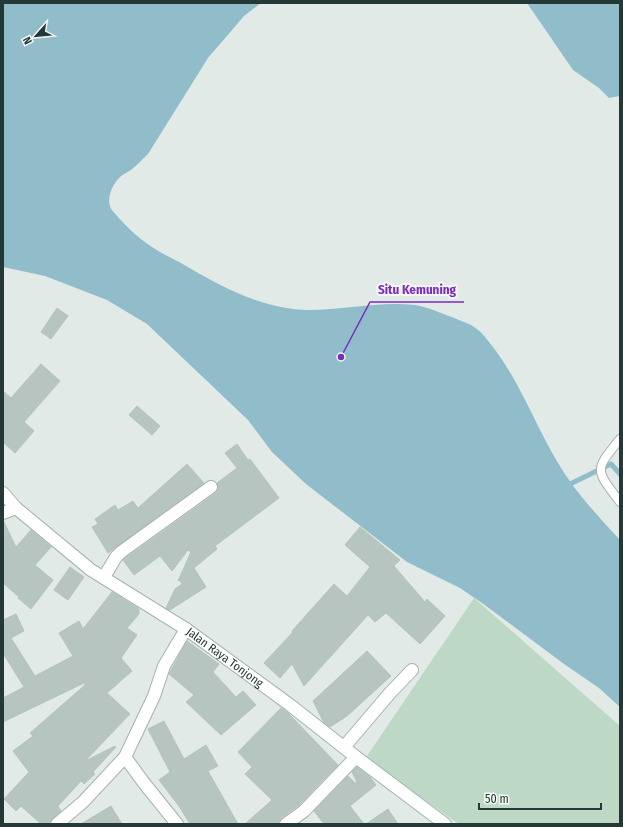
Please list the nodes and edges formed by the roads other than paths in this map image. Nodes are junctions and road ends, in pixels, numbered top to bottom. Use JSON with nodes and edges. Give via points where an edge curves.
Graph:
{"nodes":[{"id":1,"x":620,"y":439,"type":"edge"},
{"id":2,"x":211,"y":487,"type":"dead end"},
{"id":3,"x":3,"y":493,"type":"edge"},
{"id":4,"x":620,"y":502,"type":"edge"},
{"id":5,"x":16,"y":508,"type":"junction"},
{"id":6,"x":3,"y":513,"type":"edge"},
{"id":7,"x":104,"y":577,"type":"junction"},
{"id":8,"x":186,"y":629,"type":"junction"},
{"id":9,"x":412,"y":670,"type":"dead end"},
{"id":10,"x":344,"y":747,"type":"junction"},
{"id":11,"x":125,"y":757,"type":"junction"},
{"id":12,"x":356,"y":757,"type":"junction"},
{"id":13,"x":69,"y":820,"type":"edge"},
{"id":14,"x":57,"y":824,"type":"edge"},
{"id":15,"x":177,"y":824,"type":"edge"},
{"id":16,"x":286,"y":824,"type":"edge"},
{"id":17,"x":445,"y":824,"type":"edge"}],
"edges":[{"from":1,"to":4,"type":"lane","via":[[604,459],[601,467],[601,476]]},
{"from":2,"to":7,"type":"street","via":[[116,557]]},
{"from":3,"to":5,"type":"street","name":"Jalan Raya Tonjong"},
{"from":5,"to":6,"type":"street"},
{"from":5,"to":7,"type":"street","name":"Jalan Raya Tonjong","via":[[91,570]]},
{"from":7,"to":8,"type":"street","name":"Jalan Raya Tonjong"},
{"from":8,"to":10,"type":"street","name":"Jalan Raya Tonjong"},
{"from":8,"to":11,"type":"street","via":[[164,666],[154,696]]},
{"from":9,"to":10,"type":"street"},
{"from":10,"to":12,"type":"street","name":"Jalan Raya Tonjong"},
{"from":11,"to":13,"type":"street"},
{"from":11,"to":15,"type":"street"},
{"from":12,"to":16,"type":"street","via":[[304,811]]},
{"from":12,"to":17,"type":"street","name":"Jalan Raya Tonjong"},
{"from":13,"to":14,"type":"street"}]}
